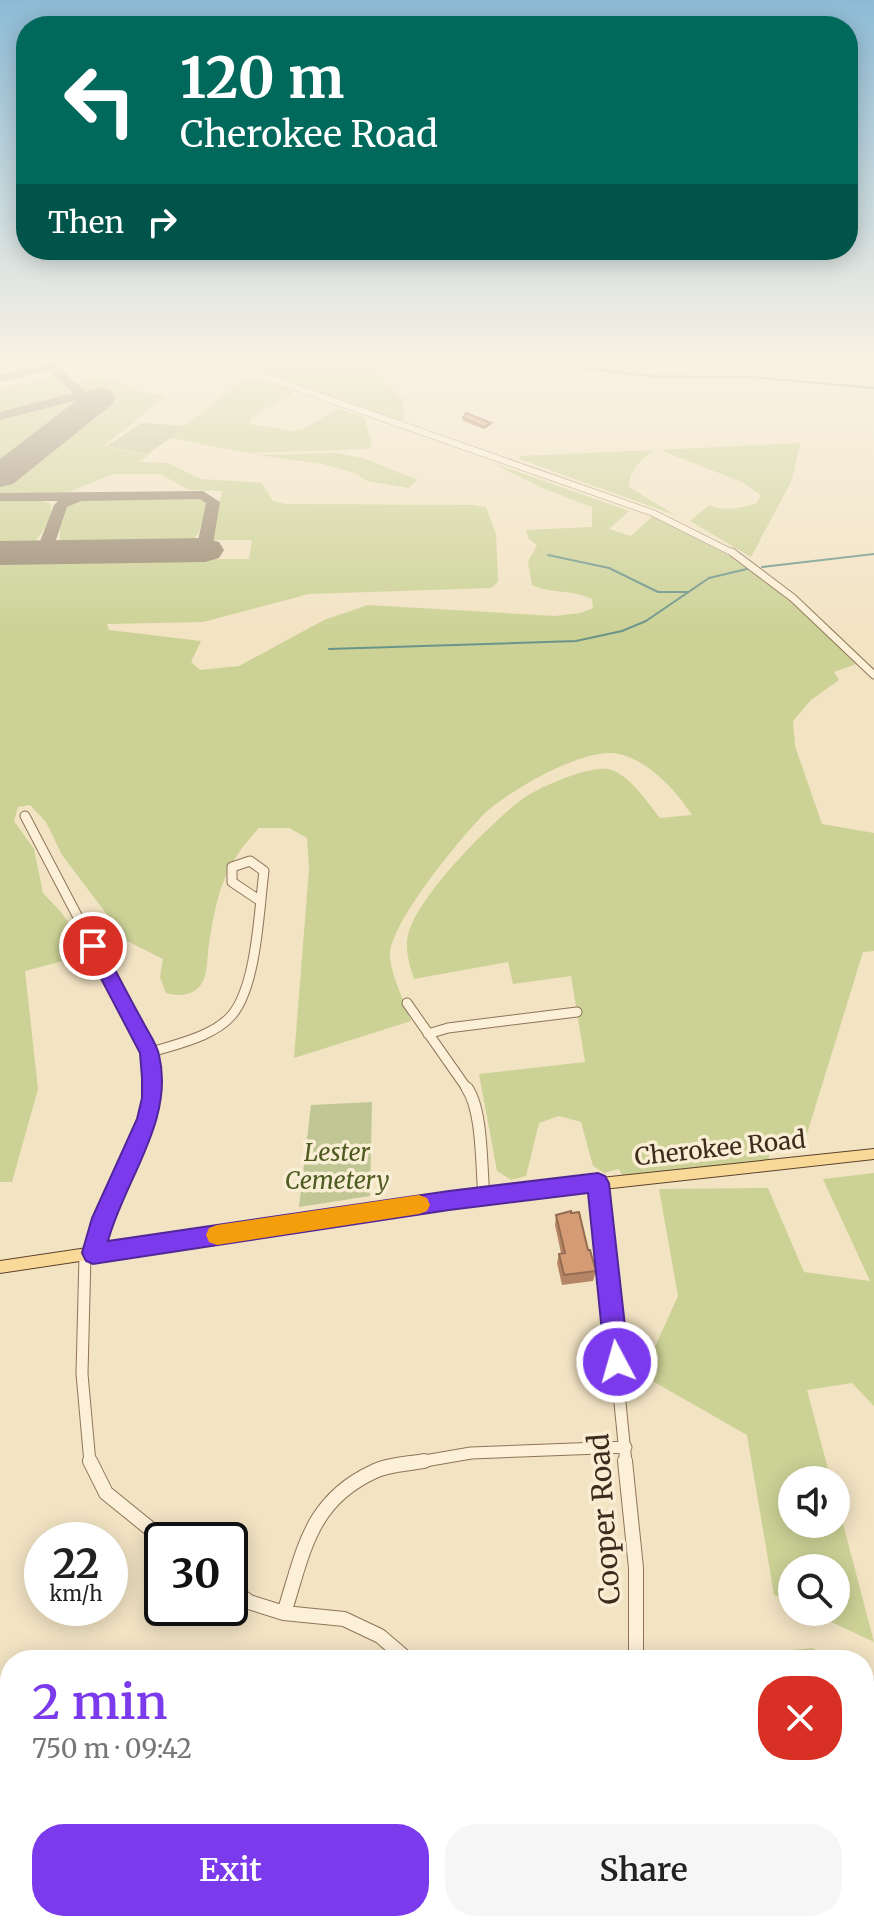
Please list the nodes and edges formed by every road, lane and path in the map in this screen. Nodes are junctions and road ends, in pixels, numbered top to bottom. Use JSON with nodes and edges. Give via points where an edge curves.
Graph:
{"nodes":[{"id":1,"x":483,"y":453,"type":"edge"},
{"id":2,"x":874,"y":675,"type":"edge"},
{"id":3,"x":25,"y":816,"type":"dead end"},
{"id":4,"x":259,"y":900,"type":"junction"},
{"id":5,"x":407,"y":1003,"type":"dead end"},
{"id":6,"x":577,"y":1012,"type":"dead end"},
{"id":7,"x":428,"y":1034,"type":"junction"},
{"id":8,"x":149,"y":1053,"type":"junction"},
{"id":9,"x":874,"y":1154,"type":"edge"},
{"id":10,"x":598,"y":1183,"type":"junction"},
{"id":11,"x":484,"y":1196,"type":"junction"},
{"id":12,"x":89,"y":1254,"type":"junction"},
{"id":13,"x":0,"y":1267,"type":"edge"},
{"id":14,"x":626,"y":1447,"type":"junction"},
{"id":15,"x":144,"y":1525,"type":"edge"},
{"id":16,"x":248,"y":1601,"type":"edge"},
{"id":17,"x":284,"y":1613,"type":"junction"},
{"id":18,"x":396,"y":1650,"type":"edge"},
{"id":19,"x":636,"y":1650,"type":"edge"}],
"edges":[{"from":1,"to":2,"type":"street","via":[[653,513],[739,556],[776,583]]},
{"from":3,"to":8,"type":"street"},
{"from":4,"to":4,"type":"street","via":[[264,871],[250,861],[232,867],[232,882]]},
{"from":4,"to":8,"type":"street","via":[[245,994],[233,1015],[201,1035]]},
{"from":5,"to":7,"type":"street"},
{"from":6,"to":7,"type":"street"},
{"from":7,"to":11,"type":"street","via":[[472,1095]]},
{"from":8,"to":12,"type":"street","via":[[152,1098],[147,1119]]},
{"from":9,"to":10,"type":"main road","name":"Cherokee Road"},
{"from":10,"to":11,"type":"main road","name":"Cherokee Road"},
{"from":10,"to":14,"type":"street","name":"Cooper Road"},
{"from":11,"to":12,"type":"main road","name":"Cherokee Road"},
{"from":12,"to":13,"type":"main road","name":"Cherokee Road"},
{"from":12,"to":15,"type":"street","via":[[81,1352],[85,1439],[97,1482]]},
{"from":14,"to":17,"type":"street","via":[[471,1453],[376,1470],[325,1505],[310,1531]]},
{"from":14,"to":19,"type":"street","name":"Cooper Road","via":[[636,1568]]},
{"from":16,"to":17,"type":"street"},
{"from":17,"to":18,"type":"street","via":[[344,1619]]}]}
